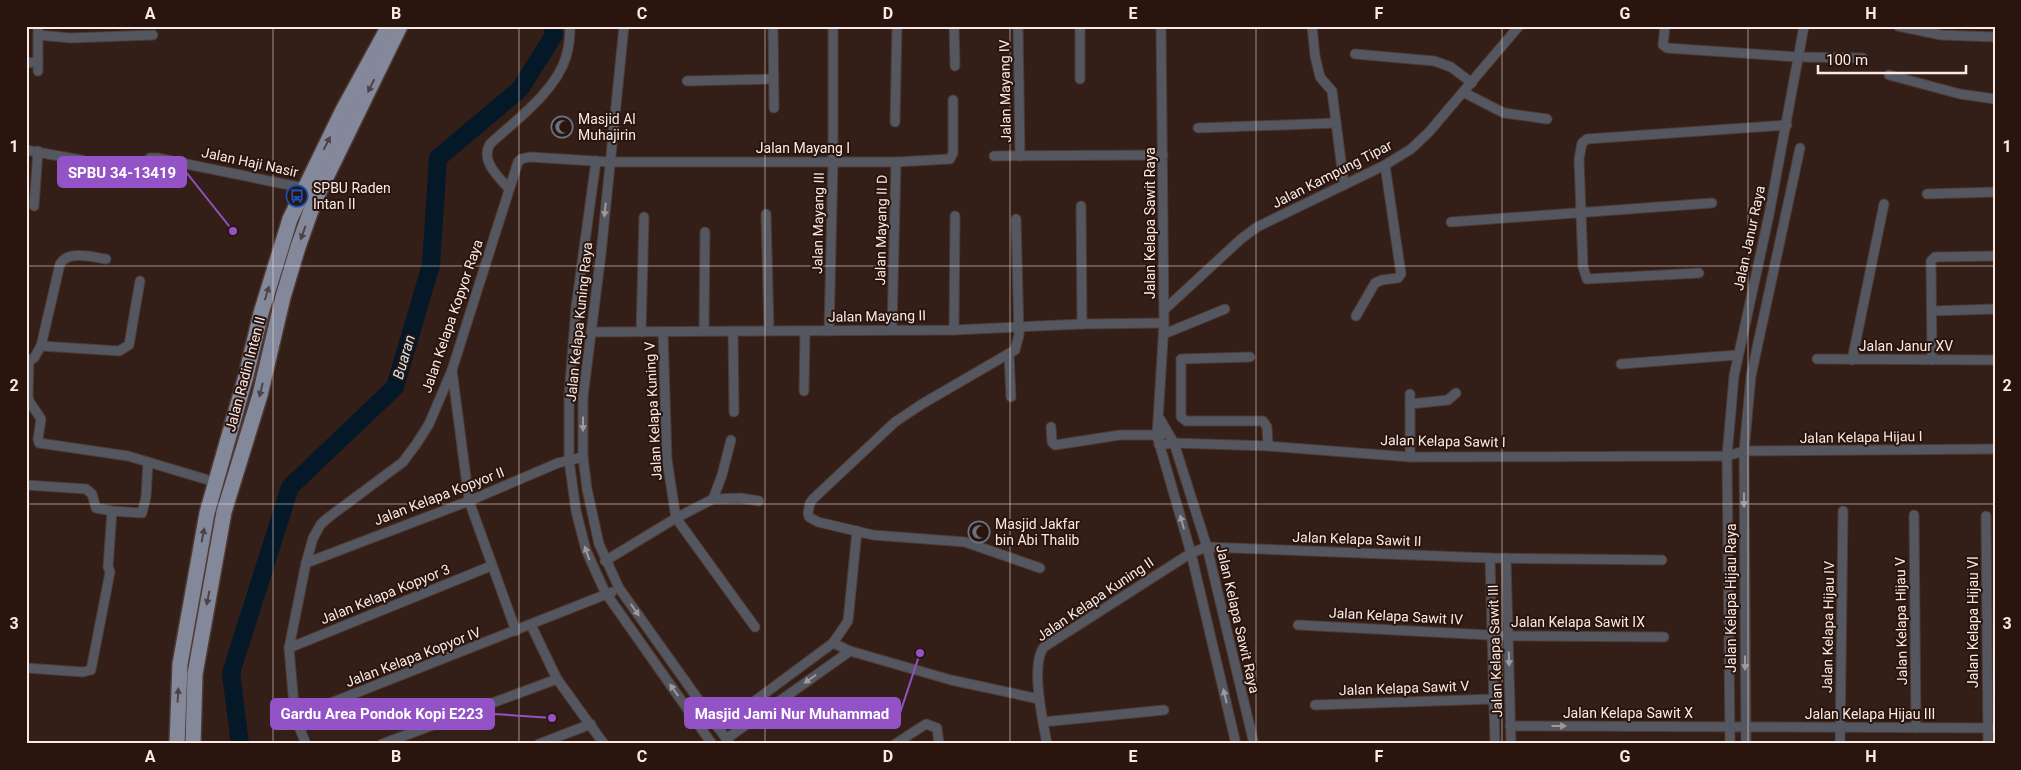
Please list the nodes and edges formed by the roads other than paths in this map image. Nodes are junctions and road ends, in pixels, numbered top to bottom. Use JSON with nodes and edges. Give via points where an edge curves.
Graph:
{"nodes":[{"id":1,"x":389,"y":26,"type":"edge"},
{"id":2,"x":400,"y":26,"type":"edge"},
{"id":3,"x":570,"y":26,"type":"edge"},
{"id":4,"x":624,"y":26,"type":"edge"},
{"id":5,"x":773,"y":26,"type":"edge"},
{"id":6,"x":833,"y":26,"type":"edge"},
{"id":7,"x":897,"y":26,"type":"edge"},
{"id":8,"x":954,"y":26,"type":"edge"},
{"id":9,"x":1018,"y":26,"type":"edge"},
{"id":10,"x":1080,"y":26,"type":"edge"},
{"id":11,"x":1162,"y":26,"type":"edge"},
{"id":12,"x":1312,"y":26,"type":"edge"},
{"id":13,"x":1519,"y":26,"type":"edge"},
{"id":14,"x":1665,"y":26,"type":"edge"},
{"id":15,"x":1804,"y":26,"type":"edge"},
{"id":16,"x":1898,"y":26,"type":"edge"},
{"id":17,"x":38,"y":31,"type":"edge"},
{"id":18,"x":153,"y":35,"type":"dead end"},
{"id":19,"x":1995,"y":37,"type":"edge"},
{"id":20,"x":1355,"y":54,"type":"dead end"},
{"id":21,"x":1798,"y":57,"type":"junction"},
{"id":22,"x":1863,"y":58,"type":"dead end"},
{"id":23,"x":26,"y":63,"type":"edge"},
{"id":24,"x":955,"y":66,"type":"dead end"},
{"id":25,"x":1889,"y":75,"type":"dead end"},
{"id":26,"x":773,"y":79,"type":"junction"},
{"id":27,"x":1080,"y":79,"type":"dead end"},
{"id":28,"x":687,"y":81,"type":"dead end"},
{"id":29,"x":1472,"y":82,"type":"junction"},
{"id":30,"x":1463,"y":92,"type":"junction"},
{"id":31,"x":1995,"y":98,"type":"edge"},
{"id":32,"x":953,"y":100,"type":"dead end"},
{"id":33,"x":774,"y":108,"type":"dead end"},
{"id":34,"x":1547,"y":119,"type":"dead end"},
{"id":35,"x":895,"y":122,"type":"dead end"},
{"id":36,"x":1336,"y":123,"type":"junction"},
{"id":37,"x":1787,"y":125,"type":"junction"},
{"id":38,"x":1198,"y":128,"type":"dead end"},
{"id":39,"x":1800,"y":148,"type":"dead end"},
{"id":40,"x":26,"y":150,"type":"edge"},
{"id":41,"x":38,"y":151,"type":"junction"},
{"id":42,"x":1163,"y":155,"type":"junction"},
{"id":43,"x":994,"y":156,"type":"dead end"},
{"id":44,"x":1020,"y":156,"type":"junction"},
{"id":45,"x":596,"y":161,"type":"junction"},
{"id":46,"x":610,"y":162,"type":"junction"},
{"id":47,"x":833,"y":162,"type":"junction"},
{"id":48,"x":896,"y":162,"type":"junction"},
{"id":49,"x":1385,"y":165,"type":"junction"},
{"id":50,"x":1344,"y":185,"type":"junction"},
{"id":51,"x":304,"y":188,"type":"junction"},
{"id":52,"x":509,"y":189,"type":"junction"},
{"id":53,"x":1995,"y":192,"type":"edge"},
{"id":54,"x":1927,"y":194,"type":"dead end"},
{"id":55,"x":1712,"y":203,"type":"dead end"},
{"id":56,"x":1884,"y":204,"type":"dead end"},
{"id":57,"x":34,"y":206,"type":"dead end"},
{"id":58,"x":1081,"y":206,"type":"dead end"},
{"id":59,"x":1581,"y":213,"type":"junction"},
{"id":60,"x":766,"y":214,"type":"dead end"},
{"id":61,"x":955,"y":216,"type":"dead end"},
{"id":62,"x":644,"y":217,"type":"dead end"},
{"id":63,"x":1016,"y":219,"type":"dead end"},
{"id":64,"x":1451,"y":222,"type":"dead end"},
{"id":65,"x":705,"y":232,"type":"dead end"},
{"id":66,"x":1995,"y":256,"type":"edge"},
{"id":67,"x":106,"y":259,"type":"dead end"},
{"id":68,"x":1699,"y":273,"type":"dead end"},
{"id":69,"x":140,"y":281,"type":"dead end"},
{"id":70,"x":1225,"y":309,"type":"dead end"},
{"id":71,"x":1995,"y":309,"type":"edge"},
{"id":72,"x":1164,"y":310,"type":"junction"},
{"id":73,"x":1932,"y":311,"type":"junction"},
{"id":74,"x":1356,"y":316,"type":"dead end"},
{"id":75,"x":1164,"y":323,"type":"junction"},
{"id":76,"x":1082,"y":324,"type":"junction"},
{"id":77,"x":1018,"y":327,"type":"junction"},
{"id":78,"x":892,"y":329,"type":"junction"},
{"id":79,"x":704,"y":330,"type":"junction"},
{"id":80,"x":769,"y":330,"type":"junction"},
{"id":81,"x":829,"y":330,"type":"junction"},
{"id":82,"x":954,"y":330,"type":"junction"},
{"id":83,"x":733,"y":331,"type":"junction"},
{"id":84,"x":805,"y":331,"type":"junction"},
{"id":85,"x":591,"y":332,"type":"junction"},
{"id":86,"x":641,"y":332,"type":"junction"},
{"id":87,"x":663,"y":332,"type":"junction"},
{"id":88,"x":1164,"y":334,"type":"junction"},
{"id":89,"x":42,"y":346,"type":"junction"},
{"id":90,"x":1009,"y":355,"type":"junction"},
{"id":91,"x":1737,"y":355,"type":"junction"},
{"id":92,"x":1250,"y":357,"type":"dead end"},
{"id":93,"x":1181,"y":359,"type":"junction"},
{"id":94,"x":1817,"y":359,"type":"dead end"},
{"id":95,"x":1162,"y":360,"type":"junction"},
{"id":96,"x":1852,"y":360,"type":"junction"},
{"id":97,"x":1932,"y":360,"type":"junction"},
{"id":98,"x":1995,"y":360,"type":"edge"},
{"id":99,"x":28,"y":362,"type":"edge"},
{"id":100,"x":1621,"y":364,"type":"dead end"},
{"id":101,"x":452,"y":370,"type":"junction"},
{"id":102,"x":804,"y":391,"type":"dead end"},
{"id":103,"x":1456,"y":393,"type":"dead end"},
{"id":104,"x":1410,"y":394,"type":"dead end"},
{"id":105,"x":1011,"y":397,"type":"dead end"},
{"id":106,"x":1410,"y":404,"type":"junction"},
{"id":107,"x":734,"y":412,"type":"dead end"},
{"id":108,"x":1160,"y":418,"type":"junction"},
{"id":109,"x":1051,"y":427,"type":"dead end"},
{"id":110,"x":1167,"y":434,"type":"junction"},
{"id":111,"x":731,"y":440,"type":"dead end"},
{"id":112,"x":1158,"y":440,"type":"junction"},
{"id":113,"x":1174,"y":443,"type":"junction"},
{"id":114,"x":1268,"y":446,"type":"junction"},
{"id":115,"x":1995,"y":449,"type":"edge"},
{"id":116,"x":1744,"y":452,"type":"junction"},
{"id":117,"x":1410,"y":456,"type":"junction"},
{"id":118,"x":1727,"y":456,"type":"junction"},
{"id":119,"x":583,"y":457,"type":"junction"},
{"id":120,"x":569,"y":460,"type":"junction"},
{"id":121,"x":148,"y":462,"type":"junction"},
{"id":122,"x":215,"y":482,"type":"junction"},
{"id":123,"x":26,"y":485,"type":"edge"},
{"id":124,"x":713,"y":499,"type":"junction"},
{"id":125,"x":469,"y":501,"type":"junction"},
{"id":126,"x":760,"y":501,"type":"dead end"},
{"id":127,"x":112,"y":511,"type":"junction"},
{"id":128,"x":1843,"y":511,"type":"dead end"},
{"id":129,"x":1914,"y":515,"type":"dead end"},
{"id":130,"x":1986,"y":516,"type":"dead end"},
{"id":131,"x":676,"y":518,"type":"junction"},
{"id":132,"x":857,"y":531,"type":"junction"},
{"id":133,"x":1208,"y":547,"type":"junction"},
{"id":134,"x":1191,"y":553,"type":"junction"},
{"id":135,"x":1490,"y":558,"type":"junction"},
{"id":136,"x":1506,"y":558,"type":"junction"},
{"id":137,"x":1662,"y":560,"type":"dead end"},
{"id":138,"x":605,"y":561,"type":"junction"},
{"id":139,"x":306,"y":563,"type":"junction"},
{"id":140,"x":491,"y":566,"type":"junction"},
{"id":141,"x":1040,"y":568,"type":"dead end"},
{"id":142,"x":619,"y":588,"type":"junction"},
{"id":143,"x":607,"y":595,"type":"junction"},
{"id":144,"x":530,"y":625,"type":"junction"},
{"id":145,"x":1298,"y":625,"type":"dead end"},
{"id":146,"x":756,"y":627,"type":"dead end"},
{"id":147,"x":514,"y":632,"type":"junction"},
{"id":148,"x":1492,"y":635,"type":"junction"},
{"id":149,"x":1508,"y":636,"type":"junction"},
{"id":150,"x":1664,"y":637,"type":"dead end"},
{"id":151,"x":833,"y":643,"type":"junction"},
{"id":152,"x":289,"y":648,"type":"junction"},
{"id":153,"x":850,"y":651,"type":"junction"},
{"id":154,"x":26,"y":668,"type":"edge"},
{"id":155,"x":557,"y":679,"type":"junction"},
{"id":156,"x":1039,"y":699,"type":"junction"},
{"id":157,"x":1494,"y":699,"type":"junction"},
{"id":158,"x":1315,"y":705,"type":"dead end"},
{"id":159,"x":1164,"y":710,"type":"dead end"},
{"id":160,"x":295,"y":716,"type":"junction"},
{"id":161,"x":1043,"y":722,"type":"junction"},
{"id":162,"x":591,"y":724,"type":"junction"},
{"id":163,"x":1510,"y":726,"type":"junction"},
{"id":164,"x":1730,"y":727,"type":"junction"},
{"id":165,"x":718,"y":728,"type":"junction"},
{"id":166,"x":1746,"y":728,"type":"junction"},
{"id":167,"x":1840,"y":728,"type":"junction"},
{"id":168,"x":1916,"y":728,"type":"junction"},
{"id":169,"x":1991,"y":728,"type":"edge"},
{"id":170,"x":728,"y":741,"type":"edge"},
{"id":171,"x":177,"y":744,"type":"edge"},
{"id":172,"x":193,"y":744,"type":"edge"},
{"id":173,"x":306,"y":744,"type":"edge"},
{"id":174,"x":382,"y":744,"type":"edge"},
{"id":175,"x":539,"y":744,"type":"edge"},
{"id":176,"x":604,"y":744,"type":"edge"},
{"id":177,"x":712,"y":744,"type":"edge"},
{"id":178,"x":895,"y":744,"type":"edge"},
{"id":179,"x":939,"y":744,"type":"edge"},
{"id":180,"x":1047,"y":744,"type":"edge"},
{"id":181,"x":1236,"y":744,"type":"edge"},
{"id":182,"x":1254,"y":744,"type":"edge"},
{"id":183,"x":1495,"y":744,"type":"edge"},
{"id":184,"x":1511,"y":744,"type":"edge"},
{"id":185,"x":1730,"y":744,"type":"edge"},
{"id":186,"x":1746,"y":744,"type":"edge"},
{"id":187,"x":1840,"y":744,"type":"edge"},
{"id":188,"x":1988,"y":744,"type":"edge"}],
"edges":[{"from":51,"to":1,"type":"main road","name":"Jalan Radin Inten II","one_way":true},
{"from":2,"to":172,"type":"main road","name":"Jalan Radin Inten II","one_way":true,"via":[[314,202],[298,247],[260,395],[224,512],[195,674]]},
{"from":3,"to":52,"type":"street","via":[[566,57],[559,73],[487,149],[487,162]]},
{"from":4,"to":46,"type":"street","name":"Jalan Kelapa Kuning Raya"},
{"from":5,"to":26,"type":"street"},
{"from":6,"to":47,"type":"street","name":"Jalan Mayang III"},
{"from":7,"to":35,"type":"street"},
{"from":8,"to":24,"type":"street"},
{"from":9,"to":44,"type":"street","name":"Jalan Mayang IV"},
{"from":10,"to":27,"type":"street"},
{"from":11,"to":42,"type":"street","name":"Jalan Kelapa Sawit Raya"},
{"from":12,"to":36,"type":"street","via":[[1314,56],[1320,78],[1332,92]]},
{"from":13,"to":29,"type":"street","name":"Jalan Kampung Tipar"},
{"from":14,"to":21,"type":"street","via":[[1663,45],[1668,48]]},
{"from":15,"to":21,"type":"street","name":"Jalan Janur Raya"},
{"from":16,"to":19,"type":"street","via":[[1941,35]]},
{"from":17,"to":18,"type":"street","via":[[71,38]]},
{"from":17,"to":23,"type":"street","via":[[38,67]]},
{"from":20,"to":29,"type":"street","via":[[1434,61],[1451,67]]},
{"from":21,"to":22,"type":"street"},
{"from":21,"to":37,"type":"street","name":"Jalan Janur Raya"},
{"from":25,"to":31,"type":"street","via":[[1960,94]]},
{"from":26,"to":28,"type":"street"},
{"from":26,"to":33,"type":"street"},
{"from":29,"to":30,"type":"street","name":"Jalan Kampung Tipar"},
{"from":30,"to":34,"type":"street","via":[[1504,113]]},
{"from":30,"to":49,"type":"street","name":"Jalan Kampung Tipar","via":[[1421,140]]},
{"from":32,"to":48,"type":"street","name":"Jalan Mayang I","via":[[951,158]]},
{"from":36,"to":38,"type":"street"},
{"from":36,"to":50,"type":"street"},
{"from":37,"to":59,"type":"street","via":[[1587,139],[1582,143],[1579,159]]},
{"from":37,"to":91,"type":"street","name":"Jalan Janur Raya"},
{"from":39,"to":116,"type":"street","via":[[1751,376]]},
{"from":40,"to":41,"type":"street","name":"Jalan Haji Nasir"},
{"from":41,"to":51,"type":"street","name":"Jalan Haji Nasir","via":[[136,177],[142,175],[150,158],[157,158]]},
{"from":41,"to":57,"type":"street"},
{"from":42,"to":44,"type":"street"},
{"from":42,"to":72,"type":"street","name":"Jalan Kelapa Sawit Raya"},
{"from":43,"to":44,"type":"street"},
{"from":45,"to":46,"type":"street","name":"Jalan Mayang I"},
{"from":45,"to":52,"type":"street","name":"Jalan Kelapa Kopyor Raya","via":[[525,158],[518,162]]},
{"from":45,"to":120,"type":"street","name":"Jalan Kelapa Kuning Raya","via":[[572,347]]},
{"from":46,"to":47,"type":"street","name":"Jalan Mayang I"},
{"from":46,"to":85,"type":"street","name":"Jalan Kelapa Kuning Raya","one_way":true},
{"from":47,"to":48,"type":"street","name":"Jalan Mayang I"},
{"from":47,"to":81,"type":"street","name":"Jalan Mayang III"},
{"from":48,"to":78,"type":"street","name":"Jalan Mayang II D"},
{"from":49,"to":50,"type":"street","name":"Jalan Kampung Tipar"},
{"from":49,"to":74,"type":"street","via":[[1401,274],[1375,283]]},
{"from":50,"to":72,"type":"street","name":"Jalan Kampung Tipar","via":[[1250,232]]},
{"from":122,"to":51,"type":"main road","name":"Jalan Radin Inten II","one_way":true,"via":[[280,252]]},
{"from":52,"to":101,"type":"street","name":"Jalan Kelapa Kopyor Raya"},
{"from":53,"to":54,"type":"street"},
{"from":55,"to":59,"type":"street"},
{"from":56,"to":96,"type":"street"},
{"from":58,"to":76,"type":"street"},
{"from":59,"to":64,"type":"street"},
{"from":59,"to":68,"type":"street","via":[[1583,267],[1588,279]]},
{"from":60,"to":80,"type":"street"},
{"from":61,"to":82,"type":"street"},
{"from":62,"to":86,"type":"street"},
{"from":63,"to":77,"type":"street"},
{"from":65,"to":79,"type":"street"},
{"from":66,"to":73,"type":"street","via":[[1935,257],[1931,261]]},
{"from":67,"to":89,"type":"street","via":[[72,256],[62,260]]},
{"from":69,"to":89,"type":"street","via":[[129,345],[125,349]]},
{"from":70,"to":88,"type":"street"},
{"from":71,"to":73,"type":"street"},
{"from":72,"to":75,"type":"street","name":"Jalan Kelapa Sawit Raya"},
{"from":73,"to":97,"type":"street"},
{"from":75,"to":76,"type":"street","name":"Jalan Mayang II"},
{"from":75,"to":88,"type":"street","name":"Jalan Kelapa Sawit Raya"},
{"from":76,"to":77,"type":"street","name":"Jalan Mayang II"},
{"from":77,"to":82,"type":"street","name":"Jalan Mayang II"},
{"from":77,"to":90,"type":"street","via":[[1016,349]]},
{"from":78,"to":81,"type":"street","name":"Jalan Mayang II"},
{"from":78,"to":82,"type":"street","name":"Jalan Mayang II"},
{"from":79,"to":83,"type":"street","name":"Jalan Mayang II"},
{"from":79,"to":87,"type":"street","name":"Jalan Mayang II"},
{"from":80,"to":83,"type":"street","name":"Jalan Mayang II"},
{"from":80,"to":84,"type":"street","name":"Jalan Mayang II"},
{"from":81,"to":84,"type":"street","name":"Jalan Mayang II"},
{"from":83,"to":107,"type":"street"},
{"from":84,"to":102,"type":"street"},
{"from":85,"to":86,"type":"street","name":"Jalan Mayang II"},
{"from":85,"to":119,"type":"street","name":"Jalan Kelapa Kuning Raya","one_way":true,"via":[[583,397]]},
{"from":86,"to":87,"type":"street","name":"Jalan Mayang II"},
{"from":87,"to":131,"type":"street","name":"Jalan Kelapa Kuning V","via":[[667,460]]},
{"from":88,"to":95,"type":"street","name":"Jalan Kelapa Sawit Raya"},
{"from":89,"to":99,"type":"street"},
{"from":90,"to":105,"type":"street"},
{"from":90,"to":132,"type":"street","via":[[938,394],[896,422],[810,503],[808,513],[813,519]]},
{"from":91,"to":100,"type":"street"},
{"from":91,"to":118,"type":"street","name":"Jalan Janur Raya"},
{"from":92,"to":93,"type":"street"},
{"from":93,"to":95,"type":"street"},
{"from":93,"to":114,"type":"street","via":[[1183,420],[1263,421],[1267,427]]},
{"from":94,"to":96,"type":"street","name":"Jalan Janur XV"},
{"from":95,"to":108,"type":"street","name":"Jalan Kelapa Sawit Raya"},
{"from":96,"to":97,"type":"street","name":"Jalan Janur XV"},
{"from":97,"to":98,"type":"street","name":"Jalan Janur XV"},
{"from":99,"to":121,"type":"street","via":[[29,401],[41,420],[39,444],[128,456]]},
{"from":101,"to":125,"type":"street"},
{"from":101,"to":139,"type":"street","name":"Jalan Kelapa Kopyor Raya","via":[[428,424],[410,454],[392,472],[321,524]]},
{"from":103,"to":106,"type":"street","via":[[1448,400]]},
{"from":104,"to":106,"type":"street"},
{"from":106,"to":117,"type":"street"},
{"from":108,"to":110,"type":"street","name":"Jalan Kelapa Sawit Raya"},
{"from":108,"to":112,"type":"street","name":"Jalan Kelapa Sawit Raya"},
{"from":109,"to":112,"type":"street","via":[[1055,445],[1120,435]]},
{"from":110,"to":112,"type":"street"},
{"from":110,"to":113,"type":"street","name":"Jalan Kelapa Sawit Raya"},
{"from":111,"to":124,"type":"street"},
{"from":112,"to":113,"type":"street","name":"Jalan Kelapa Sawit I"},
{"from":134,"to":112,"type":"street","name":"Jalan Kelapa Sawit Raya","one_way":true},
{"from":113,"to":114,"type":"street","name":"Jalan Kelapa Sawit I"},
{"from":113,"to":133,"type":"street","name":"Jalan Kelapa Sawit Raya"},
{"from":114,"to":117,"type":"street","name":"Jalan Kelapa Sawit I"},
{"from":115,"to":116,"type":"street","name":"Jalan Kelapa Hijau I"},
{"from":116,"to":118,"type":"street","name":"Jalan Kelapa Hijau I"},
{"from":116,"to":166,"type":"street","name":"Jalan Kelapa Hijau Raya","one_way":true},
{"from":117,"to":118,"type":"street","name":"Jalan Kelapa Sawit I"},
{"from":118,"to":164,"type":"street","name":"Jalan Kelapa Hijau Raya"},
{"from":119,"to":120,"type":"street","name":"Jalan Kelapa Kopyor II"},
{"from":119,"to":138,"type":"street","name":"Jalan Kelapa Kuning Raya","via":[[591,514]]},
{"from":120,"to":125,"type":"street","name":"Jalan Kelapa Kopyor II"},
{"from":143,"to":120,"type":"street","name":"Jalan Kelapa Kuning Raya","one_way":true,"via":[[592,568],[584,544]]},
{"from":121,"to":122,"type":"street"},
{"from":121,"to":127,"type":"street","via":[[144,513]]},
{"from":171,"to":122,"type":"main road","name":"Jalan Radin Inten II","one_way":true,"via":[[183,641]]},
{"from":123,"to":127,"type":"street","via":[[90,491],[95,506]]},
{"from":124,"to":126,"type":"street"},
{"from":124,"to":131,"type":"street"},
{"from":125,"to":139,"type":"street","name":"Jalan Kelapa Kopyor II"},
{"from":125,"to":140,"type":"street"},
{"from":127,"to":154,"type":"street","via":[[110,572],[91,670]]},
{"from":128,"to":167,"type":"street","name":"Jalan Kelapa Hijau IV"},
{"from":129,"to":168,"type":"street","name":"Jalan Kelapa Hijau V"},
{"from":130,"to":169,"type":"street","name":"Jalan Kelapa Hijau VI"},
{"from":131,"to":138,"type":"street"},
{"from":131,"to":146,"type":"street"},
{"from":132,"to":141,"type":"street","via":[[956,540]]},
{"from":132,"to":151,"type":"street","via":[[848,621]]},
{"from":133,"to":134,"type":"street","name":"Jalan Kelapa Kuning II"},
{"from":133,"to":135,"type":"street","name":"Jalan Kelapa Sawit II"},
{"from":133,"to":182,"type":"street","name":"Jalan Kelapa Sawit Raya"},
{"from":134,"to":156,"type":"street","name":"Jalan Kelapa Kuning II","via":[[1044,647],[1038,663]]},
{"from":181,"to":134,"type":"street","name":"Jalan Kelapa Sawit Raya","one_way":true},
{"from":135,"to":136,"type":"street","name":"Jalan Kelapa Sawit II"},
{"from":135,"to":148,"type":"street","name":"Jalan Kelapa Sawit III"},
{"from":136,"to":137,"type":"street"},
{"from":136,"to":149,"type":"street","name":"Jalan Kelapa Sawit III"},
{"from":138,"to":142,"type":"street","name":"Jalan Kelapa Kuning Raya"},
{"from":139,"to":152,"type":"street","name":"Jalan Kelapa Kopyor Raya"},
{"from":140,"to":147,"type":"street"},
{"from":140,"to":152,"type":"street","name":"Jalan Kelapa Kopyor 3"},
{"from":142,"to":143,"type":"street","name":"Jalan Kelapa Kopyor IV"},
{"from":142,"to":165,"type":"street","name":"Jalan Kelapa Kuning Raya","one_way":true},
{"from":143,"to":144,"type":"street","name":"Jalan Kelapa Kopyor IV"},
{"from":177,"to":143,"type":"street","name":"Jalan Kelapa Kuning Raya","one_way":true},
{"from":144,"to":147,"type":"street","name":"Jalan Kelapa Kopyor IV"},
{"from":144,"to":155,"type":"street"},
{"from":145,"to":148,"type":"street","name":"Jalan Kelapa Sawit IV"},
{"from":147,"to":160,"type":"street","name":"Jalan Kelapa Kopyor IV"},
{"from":148,"to":149,"type":"street","name":"Jalan Kelapa Sawit IX"},
{"from":148,"to":157,"type":"street","name":"Jalan Kelapa Sawit III"},
{"from":149,"to":150,"type":"street","name":"Jalan Kelapa Sawit IX"},
{"from":149,"to":163,"type":"street","name":"Jalan Kelapa Sawit III","one_way":true},
{"from":151,"to":153,"type":"street"},
{"from":151,"to":165,"type":"street"},
{"from":152,"to":160,"type":"street","name":"Jalan Kelapa Kopyor Raya"},
{"from":153,"to":156,"type":"street","via":[[951,680]]},
{"from":153,"to":170,"type":"street","one_way":true},
{"from":155,"to":162,"type":"street"},
{"from":155,"to":174,"type":"street"},
{"from":156,"to":161,"type":"street","name":"Jalan Kelapa Kuning II"},
{"from":157,"to":158,"type":"street","name":"Jalan Kelapa Sawit V"},
{"from":157,"to":183,"type":"street","name":"Jalan Kelapa Sawit III"},
{"from":159,"to":161,"type":"street"},
{"from":160,"to":173,"type":"street","name":"Jalan Kelapa Kopyor Raya"},
{"from":161,"to":180,"type":"street","name":"Jalan Kelapa Kuning II"},
{"from":162,"to":175,"type":"street"},
{"from":162,"to":176,"type":"street"},
{"from":163,"to":164,"type":"street","name":"Jalan Kelapa Sawit X","one_way":true},
{"from":163,"to":184,"type":"street","name":"Jalan Kelapa Sawit III"},
{"from":164,"to":166,"type":"street","name":"Jalan Kelapa Sawit X"},
{"from":164,"to":185,"type":"street","name":"Jalan Kelapa Hijau Raya"},
{"from":165,"to":170,"type":"street","name":"Jalan Kelapa Kuning Raya"},
{"from":166,"to":167,"type":"street","name":"Jalan Kelapa Hijau III"},
{"from":166,"to":186,"type":"street","name":"Jalan Kelapa Hijau Raya"},
{"from":167,"to":168,"type":"street","name":"Jalan Kelapa Hijau III"},
{"from":167,"to":187,"type":"street","name":"Jalan Kelapa Hijau IV"},
{"from":168,"to":169,"type":"street","name":"Jalan Kelapa Hijau III"},
{"from":169,"to":188,"type":"street","name":"Jalan Kelapa Hijau VI"},
{"from":178,"to":179,"type":"street","via":[[926,724],[937,728]]}]}
